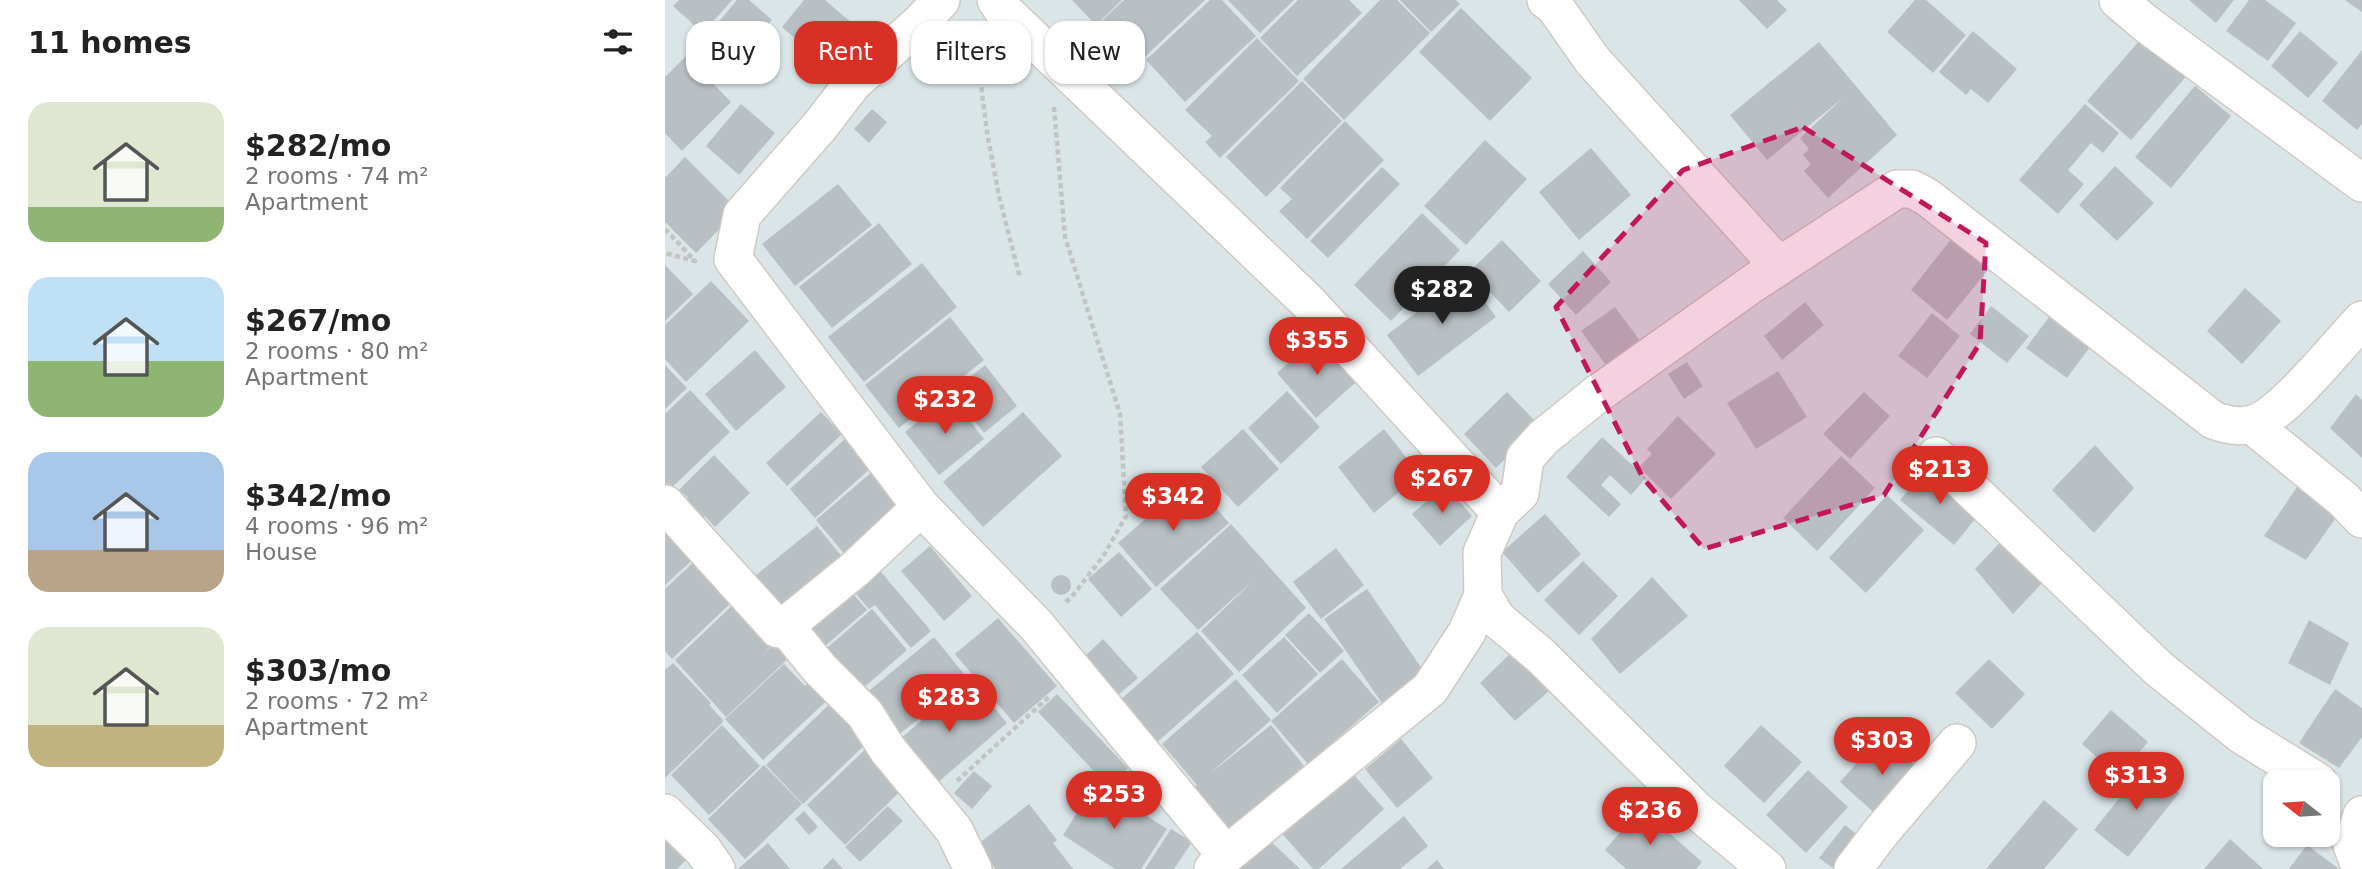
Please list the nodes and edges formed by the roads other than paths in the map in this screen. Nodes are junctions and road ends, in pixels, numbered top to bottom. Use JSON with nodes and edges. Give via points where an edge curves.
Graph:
{"nodes":[{"id":1,"x":941,"y":0,"type":"edge"},
{"id":2,"x":996,"y":0,"type":"edge"},
{"id":3,"x":1546,"y":0,"type":"edge"},
{"id":4,"x":2118,"y":0,"type":"edge"},
{"id":5,"x":2362,"y":183,"type":"edge"},
{"id":6,"x":1779,"y":266,"type":"junction"},
{"id":7,"x":2362,"y":320,"type":"edge"},
{"id":8,"x":2252,"y":425,"type":"junction"},
{"id":9,"x":1936,"y":456,"type":"dead end"},
{"id":10,"x":665,"y":504,"type":"edge"},
{"id":11,"x":921,"y":507,"type":"junction"},
{"id":12,"x":1500,"y":512,"type":"junction"},
{"id":13,"x":2362,"y":519,"type":"edge"},
{"id":14,"x":1483,"y":595,"type":"junction"},
{"id":15,"x":785,"y":626,"type":"junction"},
{"id":16,"x":1957,"y":743,"type":"dead end"},
{"id":17,"x":2299,"y":770,"type":"edge"},
{"id":18,"x":2340,"y":796,"type":"edge"},
{"id":19,"x":2362,"y":809,"type":"edge"},
{"id":20,"x":665,"y":813,"type":"edge"},
{"id":21,"x":2362,"y":815,"type":"edge"},
{"id":22,"x":1220,"y":862,"type":"edge"},
{"id":23,"x":716,"y":869,"type":"edge"},
{"id":24,"x":973,"y":869,"type":"edge"},
{"id":25,"x":1767,"y":869,"type":"edge"},
{"id":26,"x":1853,"y":869,"type":"edge"},
{"id":27,"x":2361,"y":869,"type":"edge"}],
"edges":[{"from":1,"to":11,"type":"street","via":[[853,82],[742,215],[733,259]]},
{"from":2,"to":12,"type":"street","via":[[1308,302]]},
{"from":3,"to":6,"type":"street","via":[[1593,61]]},
{"from":4,"to":5,"type":"street"},
{"from":6,"to":8,"type":"street","via":[[1897,189],[1918,191],[2213,420]]},
{"from":6,"to":12,"type":"street","via":[[1553,429],[1525,458],[1520,493]]},
{"from":7,"to":8,"type":"street","via":[[2278,410]]},
{"from":8,"to":13,"type":"street"},
{"from":9,"to":17,"type":"street","via":[[2159,669],[2242,735]]},
{"from":10,"to":15,"type":"street","via":[[778,629]]},
{"from":11,"to":15,"type":"street"},
{"from":11,"to":22,"type":"street","via":[[1036,625]]},
{"from":12,"to":14,"type":"street","via":[[1482,553]]},
{"from":14,"to":22,"type":"street","via":[[1467,632],[1430,689]]},
{"from":14,"to":25,"type":"street","via":[[1497,619],[1541,656],[1695,808]]},
{"from":15,"to":24,"type":"street","via":[[866,714],[888,750],[954,830]]},
{"from":16,"to":26,"type":"street"},
{"from":18,"to":19,"type":"street"},
{"from":20,"to":23,"type":"street"},
{"from":21,"to":27,"type":"street","via":[[2352,845]]}]}
